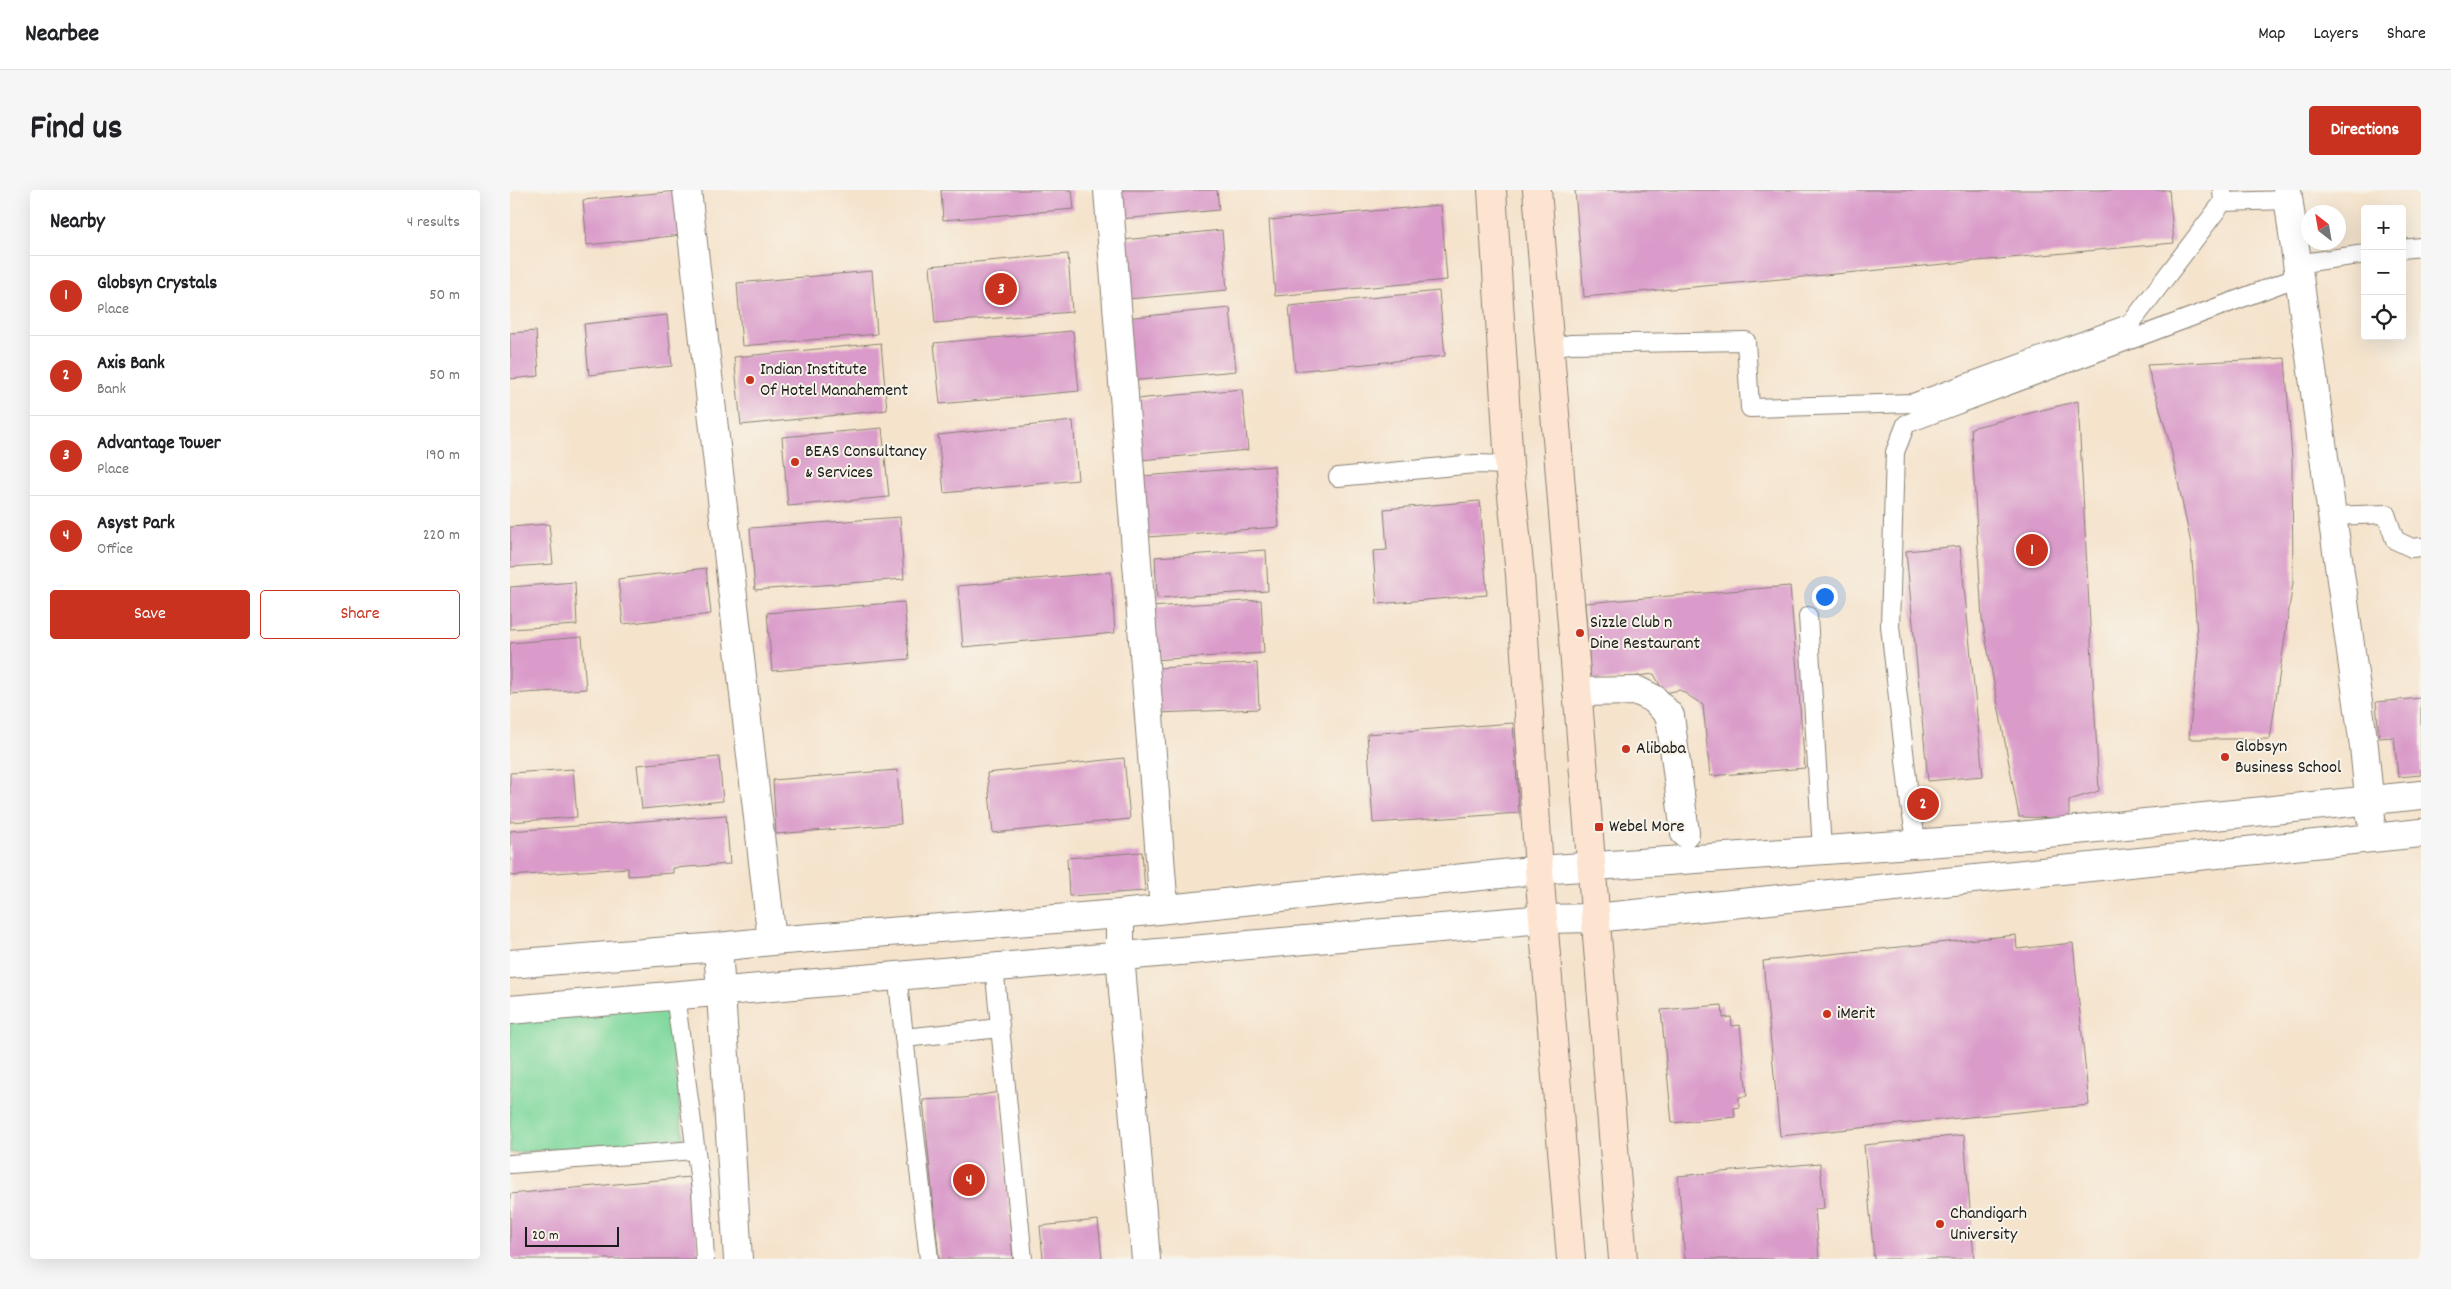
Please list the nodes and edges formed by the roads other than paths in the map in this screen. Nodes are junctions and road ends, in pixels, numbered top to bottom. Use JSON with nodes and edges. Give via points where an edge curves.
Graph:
{"nodes":[{"id":1,"x":687,"y":190,"type":"edge"},
{"id":2,"x":1108,"y":190,"type":"edge"},
{"id":3,"x":1492,"y":190,"type":"edge"},
{"id":4,"x":1537,"y":190,"type":"edge"},
{"id":5,"x":2287,"y":195,"type":"edge"},
{"id":6,"x":2222,"y":196,"type":"edge"},
{"id":7,"x":2421,"y":247,"type":"edge"},
{"id":8,"x":2406,"y":249,"type":"edge"},
{"id":9,"x":2361,"y":255,"type":"edge"},
{"id":10,"x":2297,"y":271,"type":"junction"},
{"id":11,"x":1549,"y":348,"type":"junction"},
{"id":12,"x":1509,"y":465,"type":"junction"},
{"id":13,"x":1338,"y":477,"type":"dead end"},
{"id":14,"x":2332,"y":516,"type":"junction"},
{"id":15,"x":2421,"y":547,"type":"edge"},
{"id":16,"x":1808,"y":616,"type":"dead end"},
{"id":17,"x":1577,"y":692,"type":"junction"},
{"id":18,"x":2421,"y":795,"type":"edge"},
{"id":19,"x":2370,"y":801,"type":"junction"},
{"id":20,"x":1685,"y":833,"type":"dead end"},
{"id":21,"x":2421,"y":833,"type":"edge"},
{"id":22,"x":2373,"y":837,"type":"junction"},
{"id":23,"x":1917,"y":844,"type":"junction"},
{"id":24,"x":1822,"y":850,"type":"junction"},
{"id":25,"x":1593,"y":867,"type":"junction"},
{"id":26,"x":1539,"y":870,"type":"junction"},
{"id":27,"x":1164,"y":909,"type":"junction"},
{"id":28,"x":1120,"y":914,"type":"junction"},
{"id":29,"x":1595,"y":918,"type":"junction"},
{"id":30,"x":1543,"y":919,"type":"junction"},
{"id":31,"x":772,"y":941,"type":"junction"},
{"id":32,"x":718,"y":948,"type":"junction"},
{"id":33,"x":1120,"y":955,"type":"junction"},
{"id":34,"x":510,"y":964,"type":"edge"},
{"id":35,"x":994,"y":966,"type":"junction"},
{"id":36,"x":897,"y":974,"type":"junction"},
{"id":37,"x":721,"y":990,"type":"junction"},
{"id":38,"x":675,"y":995,"type":"junction"},
{"id":39,"x":510,"y":1010,"type":"edge"},
{"id":40,"x":1000,"y":1028,"type":"junction"},
{"id":41,"x":904,"y":1038,"type":"junction"},
{"id":42,"x":695,"y":1150,"type":"junction"},
{"id":43,"x":510,"y":1164,"type":"edge"},
{"id":44,"x":705,"y":1259,"type":"edge"},
{"id":45,"x":738,"y":1259,"type":"edge"},
{"id":46,"x":929,"y":1259,"type":"edge"},
{"id":47,"x":1023,"y":1259,"type":"edge"},
{"id":48,"x":1146,"y":1259,"type":"edge"},
{"id":49,"x":1571,"y":1259,"type":"edge"},
{"id":50,"x":1623,"y":1259,"type":"edge"}],
"edges":[{"from":1,"to":31,"type":"street"},
{"from":2,"to":27,"type":"street"},
{"from":3,"to":12,"type":"main road"},
{"from":4,"to":11,"type":"main road"},
{"from":5,"to":6,"type":"lane"},
{"from":5,"to":10,"type":"street"},
{"from":6,"to":11,"type":"lane","via":[[2132,323],[1913,403],[1750,408],[1746,340],[1570,344]]},
{"from":7,"to":8,"type":"lane"},
{"from":9,"to":10,"type":"lane"},
{"from":10,"to":14,"type":"street"},
{"from":10,"to":23,"type":"lane","via":[[1906,424],[1896,452],[1890,626]]},
{"from":11,"to":17,"type":"main road"},
{"from":12,"to":13,"type":"lane","via":[[1475,464]]},
{"from":12,"to":26,"type":"main road","via":[[1520,574]]},
{"from":14,"to":15,"type":"lane","via":[[2386,514],[2395,540],[2412,548]]},
{"from":14,"to":19,"type":"street"},
{"from":16,"to":24,"type":"lane"},
{"from":17,"to":20,"type":"street","via":[[1638,691],[1654,699],[1670,716]]},
{"from":17,"to":25,"type":"main road"},
{"from":18,"to":19,"type":"street"},
{"from":19,"to":22,"type":"street"},
{"from":19,"to":23,"type":"street"},
{"from":21,"to":22,"type":"street"},
{"from":22,"to":29,"type":"street"},
{"from":23,"to":24,"type":"street"},
{"from":24,"to":25,"type":"street"},
{"from":25,"to":26,"type":"street"},
{"from":25,"to":29,"type":"main road"},
{"from":26,"to":27,"type":"street"},
{"from":26,"to":30,"type":"main road"},
{"from":27,"to":28,"type":"street"},
{"from":28,"to":31,"type":"street"},
{"from":28,"to":33,"type":"street"},
{"from":29,"to":30,"type":"street"},
{"from":29,"to":50,"type":"main road"},
{"from":30,"to":33,"type":"street"},
{"from":30,"to":49,"type":"main road"},
{"from":31,"to":32,"type":"street"},
{"from":32,"to":34,"type":"street"},
{"from":32,"to":37,"type":"street"},
{"from":33,"to":35,"type":"street"},
{"from":33,"to":48,"type":"street"},
{"from":35,"to":36,"type":"street"},
{"from":35,"to":40,"type":"lane"},
{"from":36,"to":37,"type":"street"},
{"from":36,"to":41,"type":"lane"},
{"from":37,"to":38,"type":"street"},
{"from":37,"to":45,"type":"street"},
{"from":38,"to":39,"type":"street"},
{"from":38,"to":42,"type":"lane"},
{"from":40,"to":41,"type":"lane"},
{"from":40,"to":47,"type":"lane"},
{"from":41,"to":46,"type":"lane"},
{"from":42,"to":43,"type":"lane"},
{"from":42,"to":44,"type":"lane"}]}
